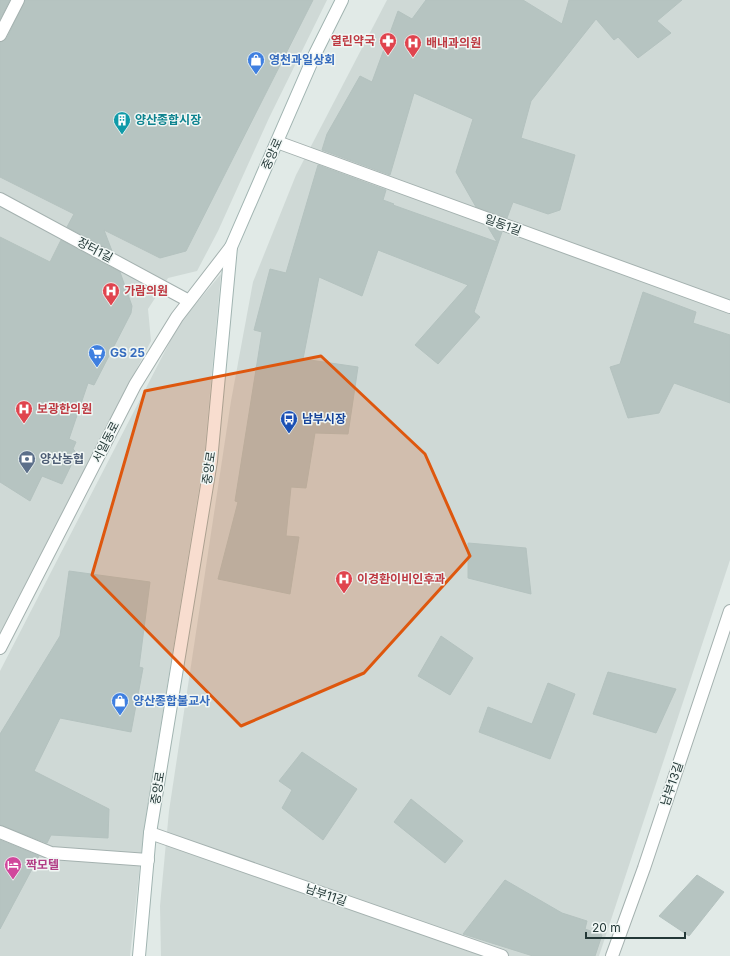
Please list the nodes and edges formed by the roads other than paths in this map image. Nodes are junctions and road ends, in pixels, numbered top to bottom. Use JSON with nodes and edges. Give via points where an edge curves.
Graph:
{"nodes":[{"id":1,"x":18,"y":0,"type":"edge"},
{"id":2,"x":342,"y":0,"type":"edge"},
{"id":3,"x":0,"y":35,"type":"edge"},
{"id":4,"x":277,"y":142,"type":"junction"},
{"id":5,"x":0,"y":199,"type":"edge"},
{"id":6,"x":231,"y":247,"type":"junction"},
{"id":7,"x":189,"y":301,"type":"junction"},
{"id":8,"x":730,"y":307,"type":"edge"},
{"id":9,"x":730,"y":611,"type":"edge"},
{"id":10,"x":0,"y":648,"type":"edge"},
{"id":11,"x":0,"y":832,"type":"edge"},
{"id":12,"x":150,"y":834,"type":"junction"},
{"id":13,"x":148,"y":860,"type":"junction"},
{"id":14,"x":139,"y":956,"type":"edge"},
{"id":15,"x":502,"y":956,"type":"edge"},
{"id":16,"x":612,"y":956,"type":"edge"}],
"edges":[{"from":1,"to":3,"type":"street"},
{"from":2,"to":4,"type":"street","name":"중앙로","via":[[315,54]]},
{"from":4,"to":6,"type":"street","name":"중앙로"},
{"from":4,"to":8,"type":"street","name":"일동1길"},
{"from":5,"to":7,"type":"street","name":"장터1길"},
{"from":6,"to":7,"type":"street","name":"서일동로"},
{"from":6,"to":12,"type":"street","name":"중앙로","via":[[211,461]]},
{"from":7,"to":10,"type":"street","name":"서일동로","via":[[135,385]]},
{"from":9,"to":16,"type":"street","name":"남부13길"},
{"from":11,"to":13,"type":"street","via":[[51,853]]},
{"from":12,"to":13,"type":"street","name":"중앙로"},
{"from":12,"to":15,"type":"street","name":"남부11길"},
{"from":13,"to":14,"type":"street","name":"중앙로"}]}
